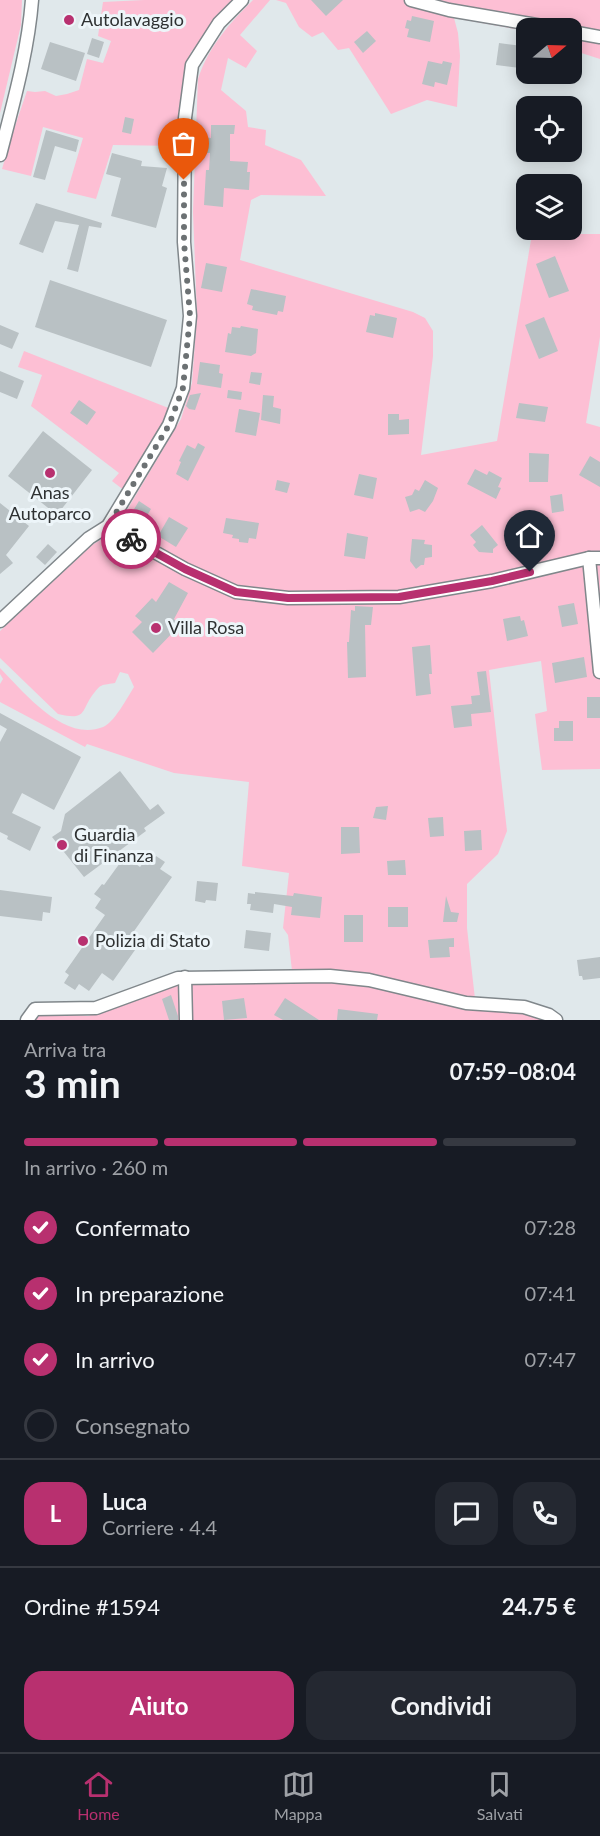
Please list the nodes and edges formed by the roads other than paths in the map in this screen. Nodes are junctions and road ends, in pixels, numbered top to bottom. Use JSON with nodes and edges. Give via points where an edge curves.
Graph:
{"nodes":[{"id":1,"x":32,"y":0,"type":"edge"},
{"id":2,"x":242,"y":0,"type":"edge"},
{"id":3,"x":411,"y":0,"type":"edge"},
{"id":4,"x":516,"y":21,"type":"edge"},
{"id":5,"x":582,"y":34,"type":"edge"},
{"id":6,"x":600,"y":38,"type":"edge"},
{"id":7,"x":0,"y":155,"type":"edge"},
{"id":8,"x":108,"y":526,"type":"junction"},
{"id":9,"x":595,"y":558,"type":"edge"},
{"id":10,"x":0,"y":621,"type":"edge"},
{"id":11,"x":600,"y":672,"type":"edge"},
{"id":12,"x":185,"y":977,"type":"junction"},
{"id":13,"x":27,"y":1020,"type":"edge"},
{"id":14,"x":186,"y":1020,"type":"edge"},
{"id":15,"x":556,"y":1020,"type":"edge"}],
"edges":[{"from":1,"to":7,"type":"street","via":[[30,25]]},
{"from":2,"to":8,"type":"street","via":[[219,23],[192,65],[185,118],[184,242],[190,316],[183,388],[169,425]]},
{"from":3,"to":4,"type":"street"},
{"from":5,"to":6,"type":"street"},
{"from":8,"to":9,"type":"street","via":[[236,592],[288,598],[399,597]]},
{"from":8,"to":10,"type":"street","via":[[89,538]]},
{"from":9,"to":11,"type":"street"},
{"from":12,"to":13,"type":"street","via":[[96,1008],[35,1009]]},
{"from":12,"to":14,"type":"street"},
{"from":12,"to":15,"type":"street","via":[[330,976],[369,980],[466,1003],[524,1007]]}]}
